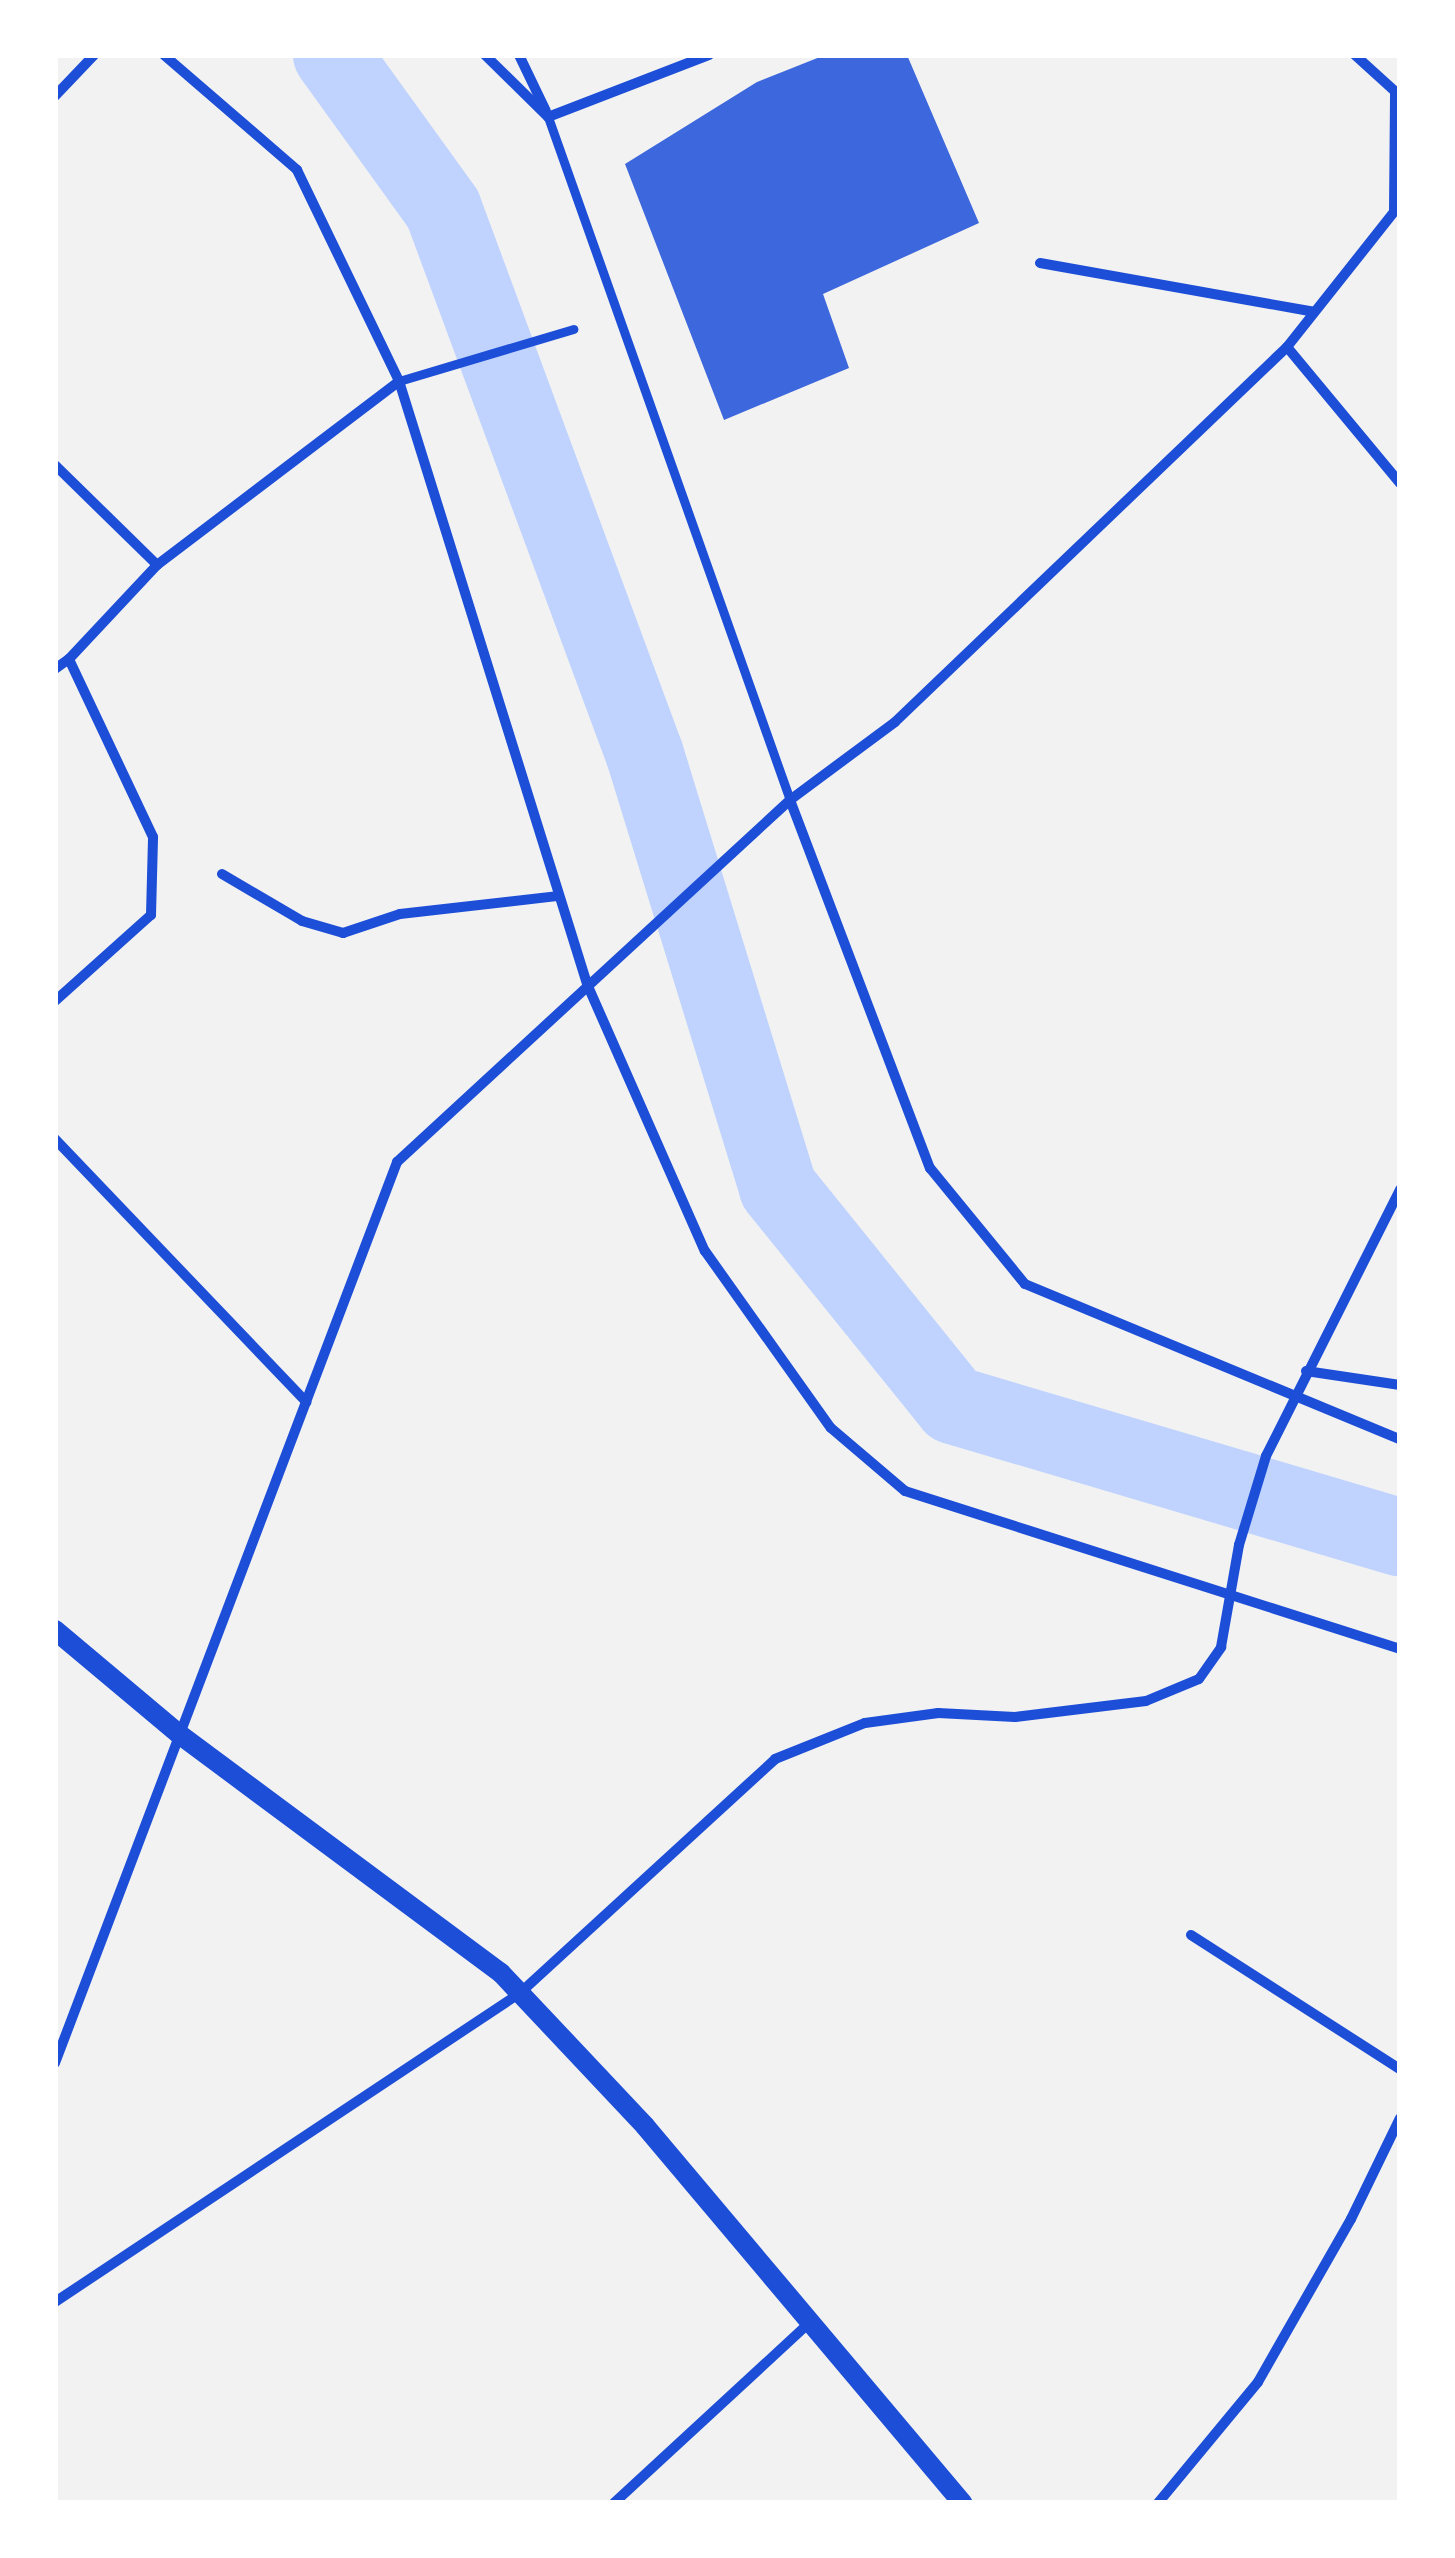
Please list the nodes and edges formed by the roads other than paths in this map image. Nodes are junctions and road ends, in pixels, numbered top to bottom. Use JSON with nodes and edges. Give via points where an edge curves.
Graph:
{"nodes":[{"id":1,"x":94,"y":55,"type":"edge"},
{"id":2,"x":164,"y":55,"type":"edge"},
{"id":3,"x":485,"y":55,"type":"edge"},
{"id":4,"x":519,"y":55,"type":"edge"},
{"id":5,"x":709,"y":55,"type":"edge"},
{"id":6,"x":1355,"y":55,"type":"edge"},
{"id":7,"x":1397,"y":94,"type":"edge"},
{"id":8,"x":55,"y":96,"type":"edge"},
{"id":9,"x":548,"y":117,"type":"junction"},
{"id":10,"x":1040,"y":263,"type":"dead end"},
{"id":11,"x":1314,"y":312,"type":"junction"},
{"id":12,"x":573,"y":329,"type":"dead end"},
{"id":13,"x":1286,"y":347,"type":"junction"},
{"id":14,"x":398,"y":381,"type":"junction"},
{"id":15,"x":55,"y":466,"type":"edge"},
{"id":16,"x":1400,"y":483,"type":"edge"},
{"id":17,"x":157,"y":565,"type":"junction"},
{"id":18,"x":70,"y":659,"type":"junction"},
{"id":19,"x":55,"y":668,"type":"edge"},
{"id":20,"x":790,"y":800,"type":"junction"},
{"id":21,"x":222,"y":874,"type":"dead end"},
{"id":22,"x":560,"y":896,"type":"junction"},
{"id":23,"x":586,"y":984,"type":"junction"},
{"id":24,"x":55,"y":1000,"type":"edge"},
{"id":25,"x":55,"y":1139,"type":"edge"},
{"id":26,"x":1400,"y":1189,"type":"edge"},
{"id":27,"x":1306,"y":1371,"type":"junction"},
{"id":28,"x":1400,"y":1385,"type":"edge"},
{"id":29,"x":1293,"y":1396,"type":"junction"},
{"id":30,"x":306,"y":1402,"type":"junction"},
{"id":31,"x":1400,"y":1438,"type":"edge"},
{"id":32,"x":1234,"y":1599,"type":"junction"},
{"id":33,"x":55,"y":1630,"type":"edge"},
{"id":34,"x":1400,"y":1648,"type":"edge"},
{"id":35,"x":179,"y":1734,"type":"junction"},
{"id":36,"x":1191,"y":1935,"type":"dead end"},
{"id":37,"x":520,"y":1993,"type":"junction"},
{"id":38,"x":55,"y":2063,"type":"edge"},
{"id":39,"x":1400,"y":2069,"type":"edge"},
{"id":40,"x":1400,"y":2118,"type":"edge"},
{"id":41,"x":55,"y":2302,"type":"edge"},
{"id":42,"x":810,"y":2322,"type":"junction"},
{"id":43,"x":614,"y":2503,"type":"edge"},
{"id":44,"x":963,"y":2503,"type":"edge"},
{"id":45,"x":1158,"y":2503,"type":"edge"}],
"edges":[{"from":1,"to":8,"type":"street"},
{"from":2,"to":14,"type":"street","via":[[297,170]]},
{"from":3,"to":9,"type":"street"},
{"from":4,"to":9,"type":"street"},
{"from":5,"to":9,"type":"street"},
{"from":6,"to":7,"type":"street"},
{"from":7,"to":11,"type":"street","via":[[1394,212]]},
{"from":9,"to":20,"type":"street"},
{"from":10,"to":11,"type":"street"},
{"from":11,"to":13,"type":"street"},
{"from":12,"to":14,"type":"street"},
{"from":13,"to":16,"type":"street"},
{"from":13,"to":20,"type":"street","via":[[896,722]]},
{"from":14,"to":17,"type":"street"},
{"from":14,"to":22,"type":"street"},
{"from":15,"to":17,"type":"street"},
{"from":17,"to":18,"type":"street"},
{"from":18,"to":19,"type":"street"},
{"from":18,"to":24,"type":"street","via":[[153,837],[151,916]]},
{"from":20,"to":23,"type":"street"},
{"from":20,"to":29,"type":"street","via":[[930,1168],[1024,1284]]},
{"from":21,"to":22,"type":"street","via":[[302,921],[343,932],[400,914]]},
{"from":22,"to":23,"type":"street"},
{"from":23,"to":30,"type":"street","via":[[397,1162]]},
{"from":23,"to":32,"type":"street","via":[[706,1250],[831,1428],[906,1491]]},
{"from":25,"to":30,"type":"street"},
{"from":26,"to":27,"type":"street"},
{"from":27,"to":28,"type":"street"},
{"from":27,"to":29,"type":"street"},
{"from":29,"to":31,"type":"street"},
{"from":29,"to":32,"type":"street","via":[[1239,1545]]},
{"from":30,"to":35,"type":"street"},
{"from":32,"to":34,"type":"street"},
{"from":32,"to":37,"type":"street","via":[[1221,1647],[1199,1679],[1146,1701],[865,1723],[776,1759]]},
{"from":33,"to":35,"type":"main road"},
{"from":35,"to":37,"type":"main road"},
{"from":35,"to":38,"type":"street"},
{"from":36,"to":39,"type":"street"},
{"from":37,"to":41,"type":"street"},
{"from":37,"to":42,"type":"main road","via":[[645,2126]]},
{"from":40,"to":45,"type":"street","via":[[1258,2382]]},
{"from":42,"to":43,"type":"street"},
{"from":42,"to":44,"type":"main road"}]}
